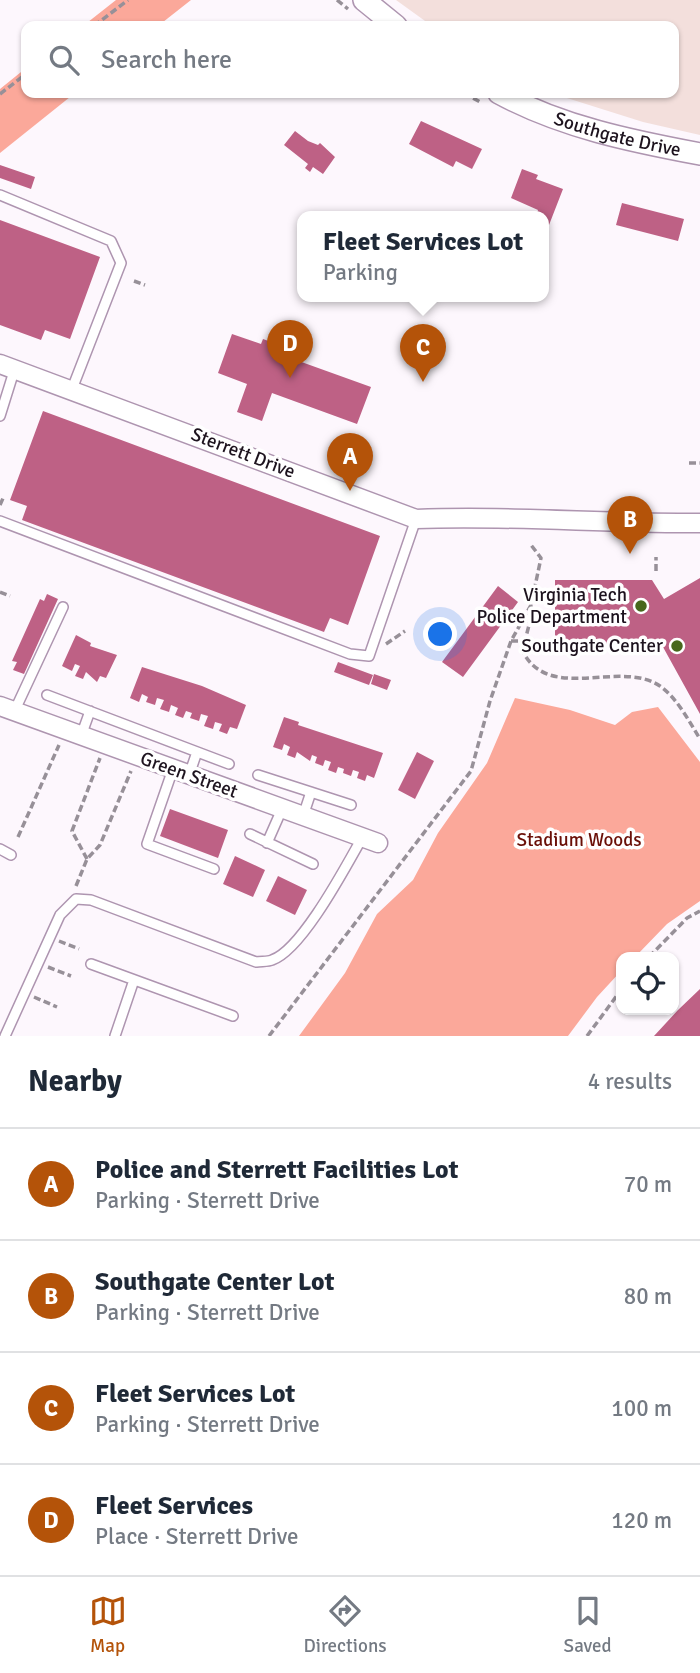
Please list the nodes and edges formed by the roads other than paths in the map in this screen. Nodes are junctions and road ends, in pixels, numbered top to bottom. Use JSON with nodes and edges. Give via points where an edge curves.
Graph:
{"nodes":[{"id":1,"x":364,"y":0,"type":"edge"},
{"id":2,"x":390,"y":21,"type":"edge"},
{"id":3,"x":510,"y":98,"type":"edge"},
{"id":4,"x":700,"y":154,"type":"edge"},
{"id":5,"x":0,"y":195,"type":"edge"},
{"id":6,"x":8,"y":366,"type":"edge"},
{"id":7,"x":72,"y":389,"type":"junction"},
{"id":8,"x":0,"y":416,"type":"edge"},
{"id":9,"x":416,"y":519,"type":"junction"},
{"id":10,"x":0,"y":521,"type":"edge"},
{"id":11,"x":700,"y":523,"type":"edge"},
{"id":12,"x":63,"y":607,"type":"dead end"},
{"id":13,"x":47,"y":695,"type":"dead end"},
{"id":14,"x":7,"y":709,"type":"edge"},
{"id":15,"x":90,"y":711,"type":"junction"},
{"id":16,"x":73,"y":733,"type":"junction"},
{"id":17,"x":197,"y":752,"type":"junction"},
{"id":18,"x":229,"y":764,"type":"dead end"},
{"id":19,"x":181,"y":772,"type":"junction"},
{"id":20,"x":258,"y":775,"type":"dead end"},
{"id":21,"x":311,"y":792,"type":"junction"},
{"id":22,"x":351,"y":805,"type":"dead end"},
{"id":23,"x":282,"y":808,"type":"junction"},
{"id":24,"x":303,"y":816,"type":"junction"},
{"id":25,"x":250,"y":834,"type":"dead end"},
{"id":26,"x":370,"y":841,"type":"joint"},
{"id":27,"x":267,"y":843,"type":"junction"},
{"id":28,"x":0,"y":849,"type":"edge"},
{"id":29,"x":11,"y":855,"type":"dead end"},
{"id":30,"x":313,"y":864,"type":"dead end"},
{"id":31,"x":214,"y":869,"type":"dead end"},
{"id":32,"x":91,"y":964,"type":"dead end"},
{"id":33,"x":134,"y":980,"type":"junction"},
{"id":34,"x":233,"y":1016,"type":"dead end"},
{"id":35,"x":5,"y":1036,"type":"edge"},
{"id":36,"x":115,"y":1036,"type":"edge"}],
"edges":[{"from":1,"to":2,"type":"street"},
{"from":3,"to":4,"type":"street","name":"Southgate Drive","via":[[587,129]]},
{"from":5,"to":7,"type":"lane","via":[[111,241],[121,263]]},
{"from":6,"to":7,"type":"street","name":"Sterrett Drive"},
{"from":6,"to":8,"type":"lane"},
{"from":7,"to":9,"type":"street","name":"Sterrett Drive"},
{"from":9,"to":10,"type":"lane","via":[[369,656],[349,654]]},
{"from":9,"to":11,"type":"street","name":"Sterrett Drive","via":[[482,516]]},
{"from":12,"to":14,"type":"lane"},
{"from":13,"to":15,"type":"lane"},
{"from":14,"to":16,"type":"street","name":"Green Street"},
{"from":15,"to":16,"type":"lane"},
{"from":15,"to":17,"type":"lane"},
{"from":16,"to":19,"type":"street","name":"Green Street"},
{"from":17,"to":18,"type":"lane"},
{"from":17,"to":19,"type":"lane"},
{"from":19,"to":23,"type":"street","name":"Green Street"},
{"from":19,"to":31,"type":"lane","via":[[147,844]]},
{"from":20,"to":21,"type":"lane"},
{"from":21,"to":22,"type":"lane"},
{"from":21,"to":24,"type":"lane"},
{"from":23,"to":24,"type":"street","name":"Green Street"},
{"from":23,"to":27,"type":"lane"},
{"from":24,"to":26,"type":"street","name":"Green Street"},
{"from":25,"to":27,"type":"lane"},
{"from":26,"to":35,"type":"lane","via":[[321,908],[273,960],[256,962],[91,900],[76,899],[51,937]]},
{"from":27,"to":30,"type":"lane"},
{"from":28,"to":29,"type":"lane"},
{"from":32,"to":33,"type":"lane"},
{"from":33,"to":34,"type":"lane"},
{"from":33,"to":36,"type":"lane"}]}
